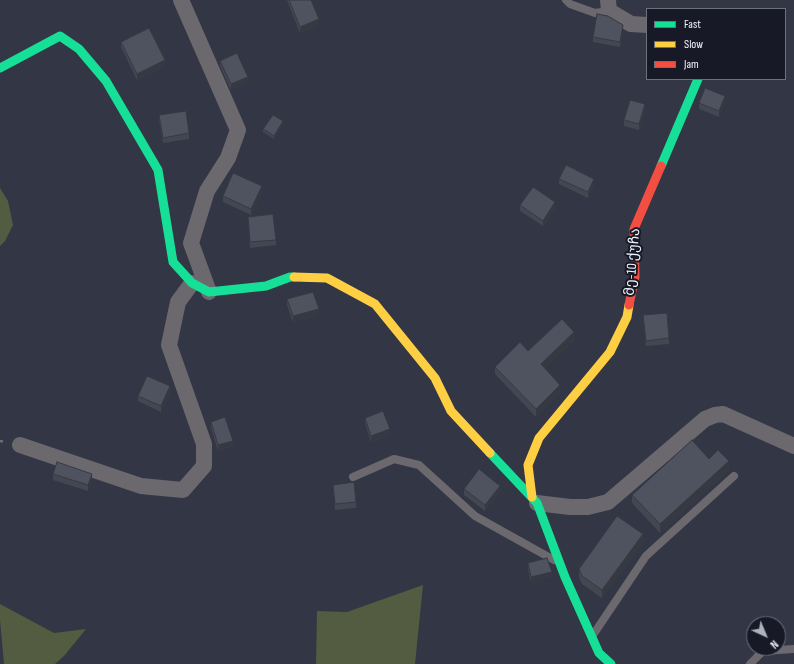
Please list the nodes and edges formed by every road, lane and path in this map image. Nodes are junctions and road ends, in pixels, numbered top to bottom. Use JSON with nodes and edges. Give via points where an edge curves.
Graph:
{"nodes":[{"id":1,"x":181,"y":0,"type":"edge"},
{"id":2,"x":566,"y":0,"type":"edge"},
{"id":3,"x":609,"y":6,"type":"edge"},
{"id":4,"x":646,"y":26,"type":"edge"},
{"id":5,"x":0,"y":68,"type":"edge"},
{"id":6,"x":698,"y":80,"type":"edge"},
{"id":7,"x":192,"y":283,"type":"junction"},
{"id":8,"x":210,"y":292,"type":"junction"},
{"id":9,"x":20,"y":444,"type":"dead end"},
{"id":10,"x":794,"y":446,"type":"edge"},
{"id":11,"x":734,"y":476,"type":"dead end"},
{"id":12,"x":353,"y":477,"type":"dead end"},
{"id":13,"x":535,"y":500,"type":"junction"},
{"id":14,"x":560,"y":563,"type":"junction"},
{"id":15,"x":592,"y":636,"type":"junction"},
{"id":16,"x":794,"y":649,"type":"edge"},
{"id":17,"x":611,"y":664,"type":"edge"},
{"id":18,"x":750,"y":664,"type":"edge"}],
"edges":[{"from":1,"to":8,"type":"street","via":[[238,130],[228,158],[207,191],[191,243]]},
{"from":2,"to":3,"type":"lane","via":[[570,4],[595,13]]},
{"from":3,"to":4,"type":"street","via":[[631,24]]},
{"from":5,"to":7,"type":"street","via":[[60,36],[79,49],[106,81],[158,170],[173,262]]},
{"from":6,"to":13,"type":"street","name":"მე-10 ქუჩა","via":[[634,229],[635,276],[627,317],[610,352],[539,438],[528,465]]},
{"from":7,"to":8,"type":"street"},
{"from":7,"to":9,"type":"street","via":[[178,302],[169,345],[204,444],[204,466],[183,490],[142,486]]},
{"from":8,"to":13,"type":"street","via":[[266,286],[290,277],[326,278],[375,304],[435,378],[451,411]]},
{"from":10,"to":13,"type":"street","via":[[723,414],[714,415],[705,419],[608,502],[588,507],[570,507]]},
{"from":11,"to":15,"type":"lane","via":[[646,556]]},
{"from":12,"to":14,"type":"lane","via":[[394,458],[419,465],[475,516]]},
{"from":13,"to":14,"type":"street"},
{"from":14,"to":15,"type":"street"},
{"from":15,"to":17,"type":"street","via":[[599,653]]},
{"from":16,"to":18,"type":"lane","via":[[763,651]]}]}
